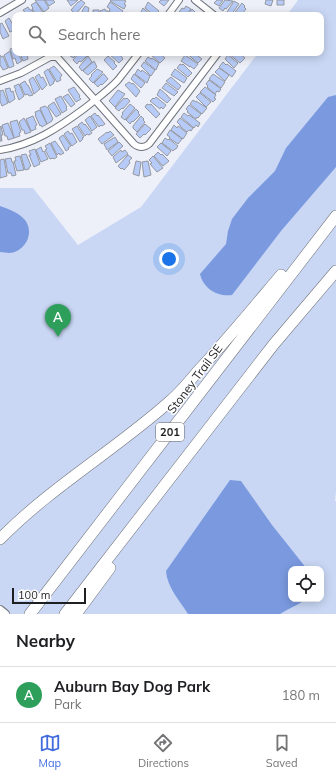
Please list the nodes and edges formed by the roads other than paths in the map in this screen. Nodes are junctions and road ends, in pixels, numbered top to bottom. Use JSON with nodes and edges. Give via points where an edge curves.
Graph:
{"nodes":[{"id":1,"x":22,"y":0,"type":"edge"},
{"id":2,"x":179,"y":0,"type":"edge"},
{"id":3,"x":195,"y":0,"type":"edge"},
{"id":4,"x":170,"y":12,"type":"edge"},
{"id":5,"x":210,"y":12,"type":"edge"},
{"id":6,"x":0,"y":14,"type":"edge"},
{"id":7,"x":137,"y":56,"type":"edge"},
{"id":8,"x":216,"y":56,"type":"edge"},
{"id":9,"x":0,"y":81,"type":"edge"},
{"id":10,"x":95,"y":100,"type":"junction"},
{"id":11,"x":0,"y":150,"type":"edge"},
{"id":12,"x":336,"y":216,"type":"edge"},
{"id":13,"x":310,"y":249,"type":"junction"},
{"id":14,"x":336,"y":271,"type":"edge"},
{"id":15,"x":128,"y":533,"type":"junction"},
{"id":16,"x":0,"y":539,"type":"edge"},
{"id":17,"x":0,"y":610,"type":"edge"},
{"id":18,"x":5,"y":614,"type":"edge"},
{"id":19,"x":30,"y":614,"type":"edge"},
{"id":20,"x":65,"y":614,"type":"edge"},
{"id":21,"x":76,"y":614,"type":"edge"}],
"edges":[{"from":1,"to":6,"type":"street"},
{"from":2,"to":4,"type":"street"},
{"from":3,"to":5,"type":"street"},
{"from":7,"to":10,"type":"street","via":[[118,80]]},
{"from":8,"to":10,"type":"street","via":[[149,144],[144,147],[134,144]]},
{"from":9,"to":10,"type":"street","via":[[54,57],[60,60]]},
{"from":10,"to":11,"type":"street","via":[[44,136],[26,144]]},
{"from":12,"to":13,"type":"highway","name":"Stoney Trail SE","number":"201"},
{"from":13,"to":16,"type":"highway","via":[[288,267],[171,401],[46,498]]},
{"from":13,"to":19,"type":"highway","name":"Stoney Trail SE","number":"201"},
{"from":14,"to":15,"type":"highway","number":"201","via":[[274,344]]},
{"from":15,"to":20,"type":"highway","number":"201"},
{"from":15,"to":21,"type":"highway","via":[[119,555]]},
{"from":17,"to":18,"type":"main road"}]}
